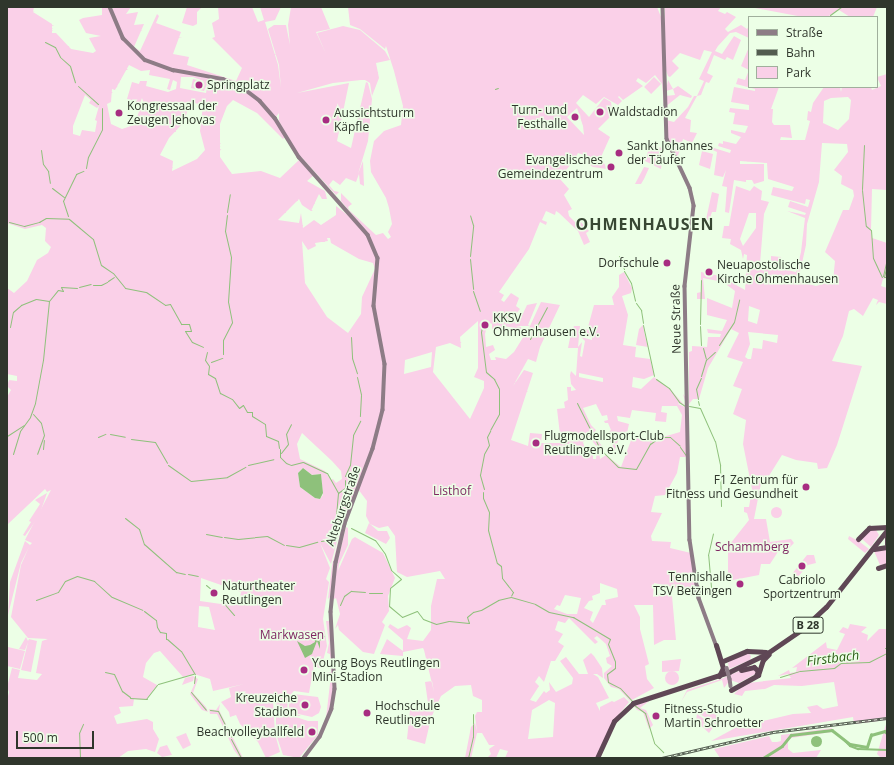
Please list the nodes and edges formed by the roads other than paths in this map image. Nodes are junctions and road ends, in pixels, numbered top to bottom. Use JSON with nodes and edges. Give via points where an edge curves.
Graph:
{"nodes":[{"id":1,"x":110,"y":7,"type":"edge"},
{"id":2,"x":663,"y":7,"type":"edge"},
{"id":3,"x":887,"y":528,"type":"edge"},
{"id":4,"x":887,"y":533,"type":"edge"},
{"id":5,"x":878,"y":540,"type":"junction"},
{"id":6,"x":887,"y":546,"type":"edge"},
{"id":7,"x":872,"y":550,"type":"junction"},
{"id":8,"x":887,"y":565,"type":"edge"},
{"id":9,"x":878,"y":567,"type":"dead end"},
{"id":10,"x":697,"y":587,"type":"junction"},
{"id":11,"x":699,"y":596,"type":"junction"},
{"id":12,"x":716,"y":645,"type":"junction"},
{"id":13,"x":772,"y":651,"type":"junction"},
{"id":14,"x":744,"y":652,"type":"junction"},
{"id":15,"x":726,"y":661,"type":"junction"},
{"id":16,"x":741,"y":668,"type":"junction"},
{"id":17,"x":754,"y":677,"type":"junction"},
{"id":18,"x":716,"y":678,"type":"junction"},
{"id":19,"x":733,"y":684,"type":"joint"},
{"id":20,"x":636,"y":702,"type":"junction"},
{"id":21,"x":304,"y":758,"type":"edge"},
{"id":22,"x":598,"y":758,"type":"edge"}],
"edges":[{"from":1,"to":21,"type":"main road","name":"Alteburgstraße","via":[[123,38],[145,60],[173,70],[223,79],[257,98],[275,118],[298,157],[368,234],[379,263],[374,306],[385,364],[385,399],[377,439],[338,550],[330,617],[335,689],[332,708],[320,737]]},
{"from":2,"to":10,"type":"main road","name":"Neue Straße","via":[[666,132],[670,148],[689,186],[693,201],[687,265],[687,373],[689,528]]},
{"from":3,"to":5,"type":"highway","number":"B 28"},
{"from":3,"to":5,"type":"highway","via":[[869,528],[859,539],[866,530],[871,528],[878,531]]},
{"from":4,"to":6,"type":"highway"},
{"from":4,"to":7,"type":"highway","number":"B 28"},
{"from":5,"to":7,"type":"highway","number":"B 28"},
{"from":6,"to":7,"type":"highway"},
{"from":7,"to":13,"type":"highway","number":"B 28","via":[[816,618]]},
{"from":8,"to":9,"type":"highway"},
{"from":10,"to":11,"type":"main road"},
{"from":10,"to":11,"type":"main road","via":[[692,594]]},
{"from":10,"to":11,"type":"main road","via":[[702,590],[713,590],[702,592]]},
{"from":11,"to":12,"type":"main road"},
{"from":12,"to":15,"type":"main road"},
{"from":12,"to":18,"type":"highway","via":[[723,669]]},
{"from":13,"to":14,"type":"highway","number":"B 28"},
{"from":13,"to":16,"type":"highway","number":"B 28"},
{"from":13,"to":17,"type":"highway","number":"B 28","via":[[763,660],[760,673]]},
{"from":14,"to":15,"type":"highway","number":"B 28"},
{"from":14,"to":16,"type":"highway","via":[[749,652],[752,658]]},
{"from":15,"to":19,"type":"main road","bridge":true},
{"from":16,"to":17,"type":"highway","via":[[754,667],[758,671]]},
{"from":16,"to":18,"type":"highway","number":"B 28"},
{"from":16,"to":20,"type":"highway","number":"B 28","via":[[709,682]]},
{"from":17,"to":19,"type":"highway"},
{"from":18,"to":20,"type":"highway","number":"B 28"},
{"from":20,"to":22,"type":"highway","number":"B 28","via":[[611,726]]}]}
